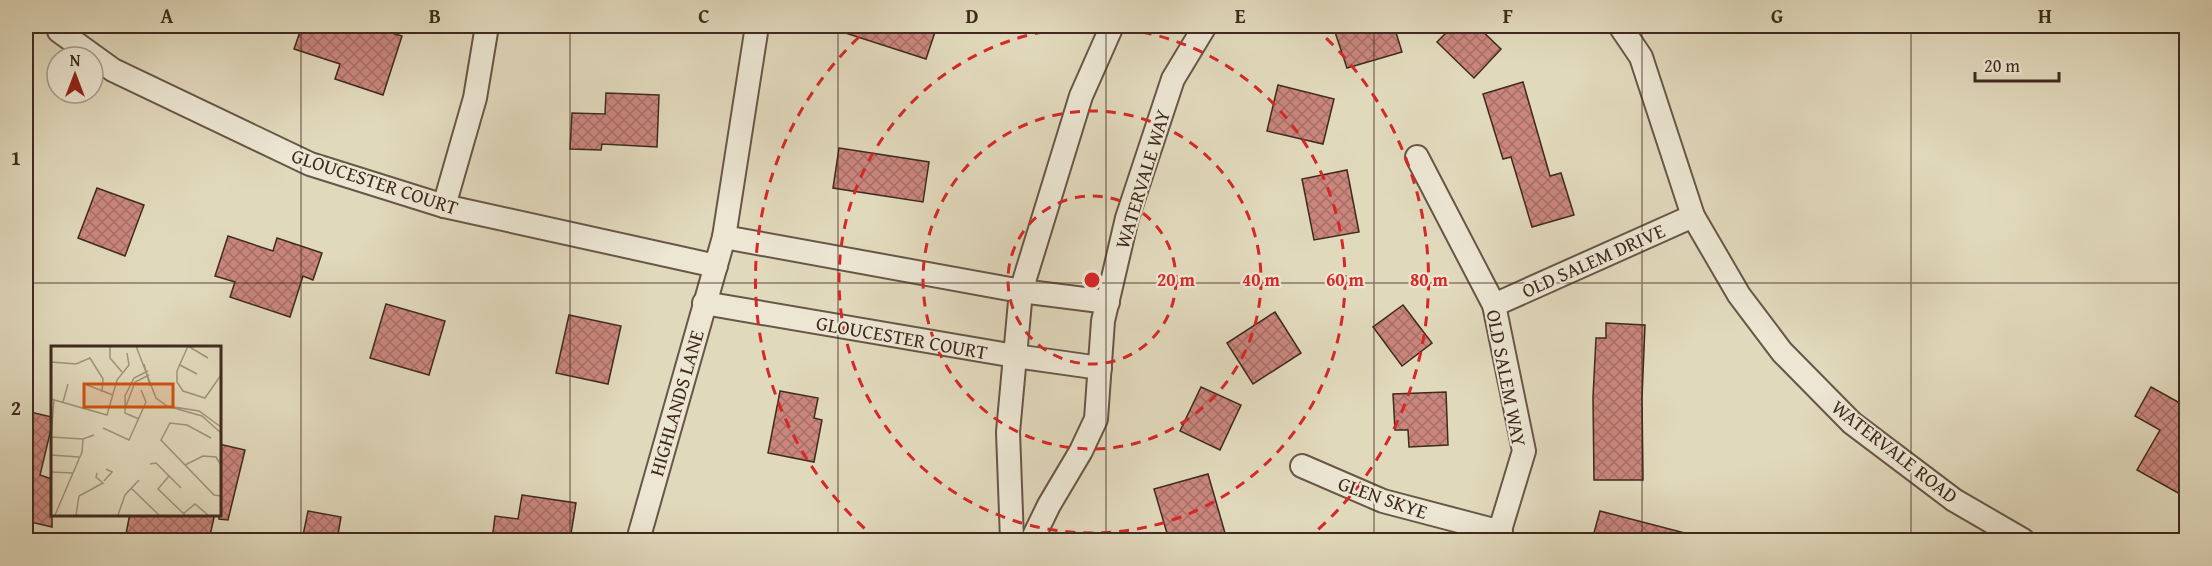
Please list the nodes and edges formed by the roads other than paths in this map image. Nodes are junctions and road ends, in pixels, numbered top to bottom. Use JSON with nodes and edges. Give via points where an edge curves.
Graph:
{"nodes":[{"id":1,"x":487,"y":26,"type":"edge"},
{"id":2,"x":757,"y":26,"type":"edge"},
{"id":3,"x":1112,"y":26,"type":"edge"},
{"id":4,"x":1205,"y":26,"type":"edge"},
{"id":5,"x":1620,"y":26,"type":"edge"},
{"id":6,"x":1642,"y":26,"type":"edge"},
{"id":7,"x":59,"y":30,"type":"dead end"},
{"id":8,"x":1641,"y":57,"type":"junction"},
{"id":9,"x":1416,"y":157,"type":"dead end"},
{"id":10,"x":444,"y":206,"type":"junction"},
{"id":11,"x":1693,"y":216,"type":"junction"},
{"id":12,"x":724,"y":237,"type":"junction"},
{"id":13,"x":716,"y":266,"type":"junction"},
{"id":14,"x":1021,"y":291,"type":"junction"},
{"id":15,"x":1108,"y":302,"type":"junction"},
{"id":16,"x":704,"y":303,"type":"junction"},
{"id":17,"x":1494,"y":305,"type":"junction"},
{"id":18,"x":1015,"y":356,"type":"junction"},
{"id":19,"x":1100,"y":368,"type":"junction"},
{"id":20,"x":1302,"y":466,"type":"dead end"},
{"id":21,"x":1499,"y":536,"type":"edge"},
{"id":22,"x":638,"y":540,"type":"edge"},
{"id":23,"x":1012,"y":540,"type":"edge"},
{"id":24,"x":1032,"y":540,"type":"edge"},
{"id":25,"x":2024,"y":540,"type":"edge"}],
"edges":[{"from":1,"to":10,"type":"street","via":[[475,98]]},
{"from":2,"to":12,"type":"street","name":"HIGHLANDS LANE"},
{"from":3,"to":14,"type":"street","via":[[1081,96]]},
{"from":4,"to":15,"type":"street","name":"WATERVALE WAY","via":[[1173,79],[1127,218]]},
{"from":5,"to":8,"type":"street","name":"WATERVALE ROAD"},
{"from":6,"to":8,"type":"street","name":"WATERVALE ROAD"},
{"from":7,"to":10,"type":"street","name":"GLOUCESTER COURT","via":[[113,70],[310,164]]},
{"from":8,"to":11,"type":"street","name":"WATERVALE ROAD"},
{"from":9,"to":17,"type":"street","name":"OLD SALEM WAY"},
{"from":10,"to":13,"type":"street","name":"GLOUCESTER COURT"},
{"from":11,"to":17,"type":"street","name":"OLD SALEM DRIVE"},
{"from":11,"to":25,"type":"street","name":"WATERVALE ROAD","via":[[1739,296],[1782,352],[1852,423],[1954,500]]},
{"from":12,"to":13,"type":"street","name":"HIGHLANDS LANE"},
{"from":12,"to":14,"type":"street"},
{"from":13,"to":16,"type":"street","name":"HIGHLANDS LANE"},
{"from":14,"to":15,"type":"street"},
{"from":14,"to":18,"type":"street"},
{"from":15,"to":19,"type":"street","name":"WATERVALE WAY"},
{"from":16,"to":18,"type":"street","name":"GLOUCESTER COURT"},
{"from":16,"to":22,"type":"street","name":"HIGHLANDS LANE"},
{"from":17,"to":21,"type":"street","name":"OLD SALEM WAY","via":[[1524,451]]},
{"from":18,"to":19,"type":"street","name":"GLOUCESTER COURT"},
{"from":18,"to":23,"type":"street","via":[[1008,432]]},
{"from":19,"to":24,"type":"street","name":"WATERVALE WAY","via":[[1096,419]]},
{"from":20,"to":21,"type":"street","name":"GLEN SKYE","via":[[1383,501]]}]}
